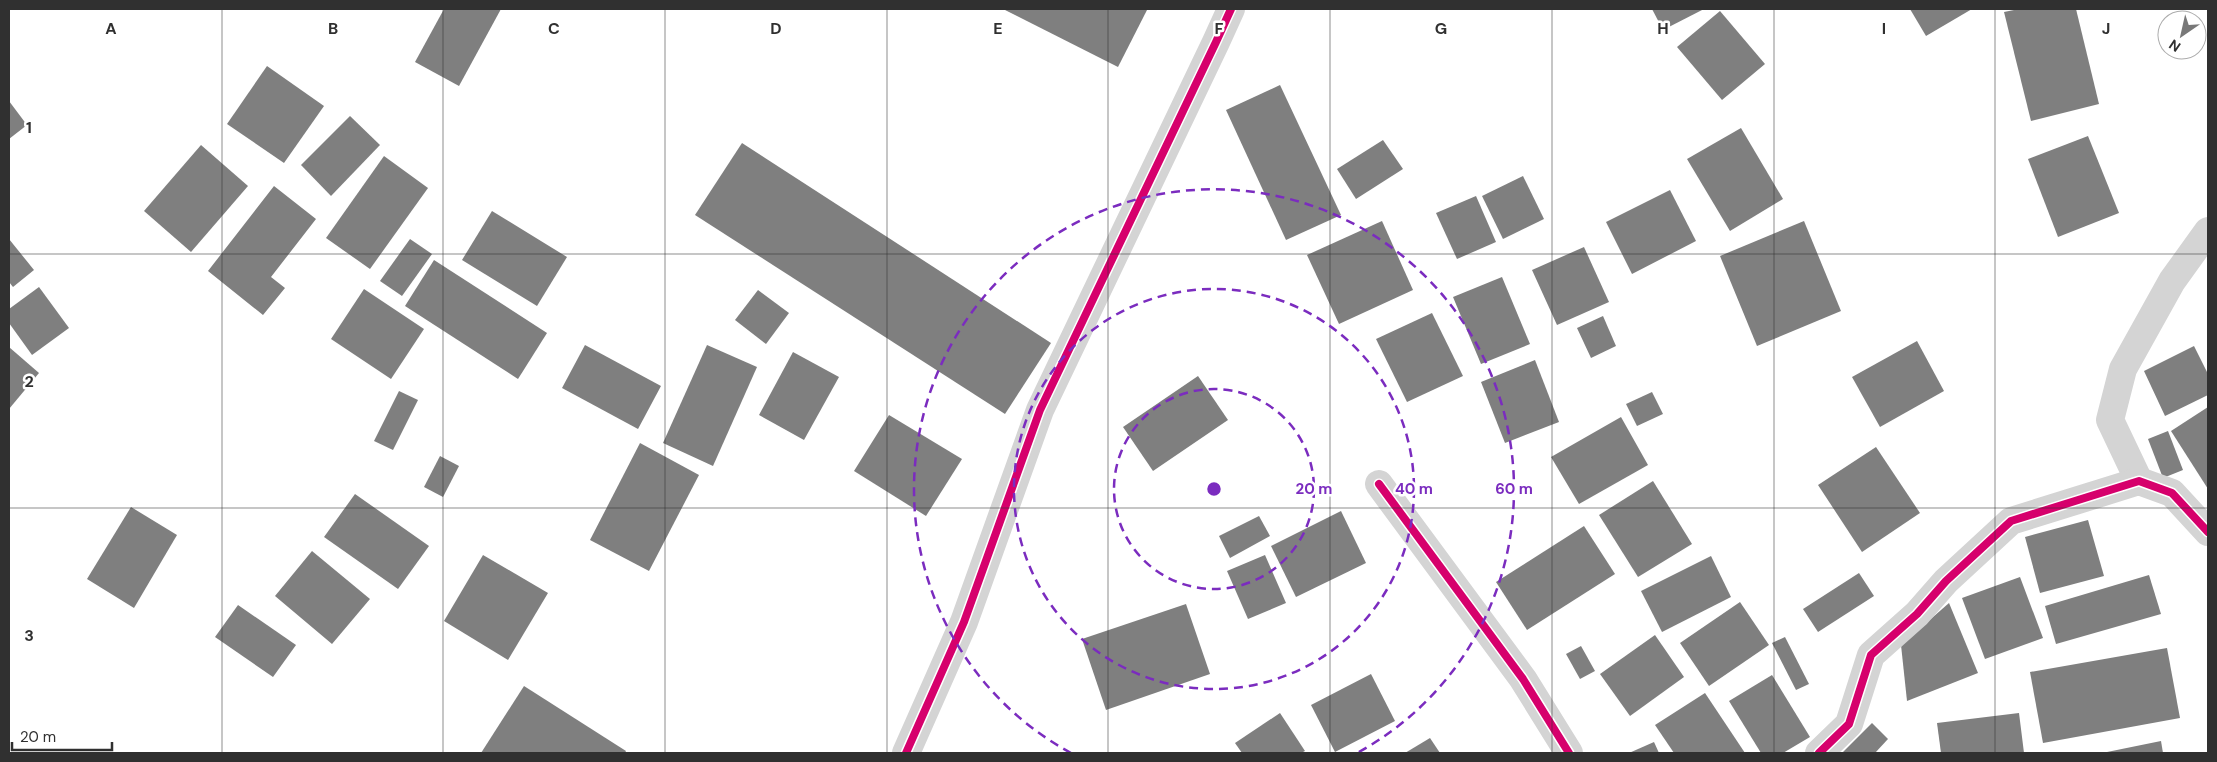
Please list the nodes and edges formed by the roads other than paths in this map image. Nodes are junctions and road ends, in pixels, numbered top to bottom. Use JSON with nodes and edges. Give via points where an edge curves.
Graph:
{"nodes":[{"id":1,"x":1231,"y":9,"type":"edge"},
{"id":2,"x":2208,"y":231,"type":"edge"},
{"id":3,"x":2139,"y":481,"type":"junction"},
{"id":4,"x":1379,"y":484,"type":"dead end"},
{"id":5,"x":2208,"y":532,"type":"edge"},
{"id":6,"x":906,"y":753,"type":"edge"},
{"id":7,"x":1568,"y":753,"type":"edge"},
{"id":8,"x":1819,"y":753,"type":"edge"}],
"edges":[{"from":1,"to":6,"type":"street","via":[[1040,410],[964,622]]},
{"from":2,"to":3,"type":"street","via":[[2172,281],[2123,368],[2110,420]]},
{"from":3,"to":5,"type":"street","via":[[2172,493]]},
{"from":3,"to":8,"type":"street","via":[[2010,521],[1871,655],[1848,724]]},
{"from":4,"to":7,"type":"street","via":[[1523,679]]}]}
